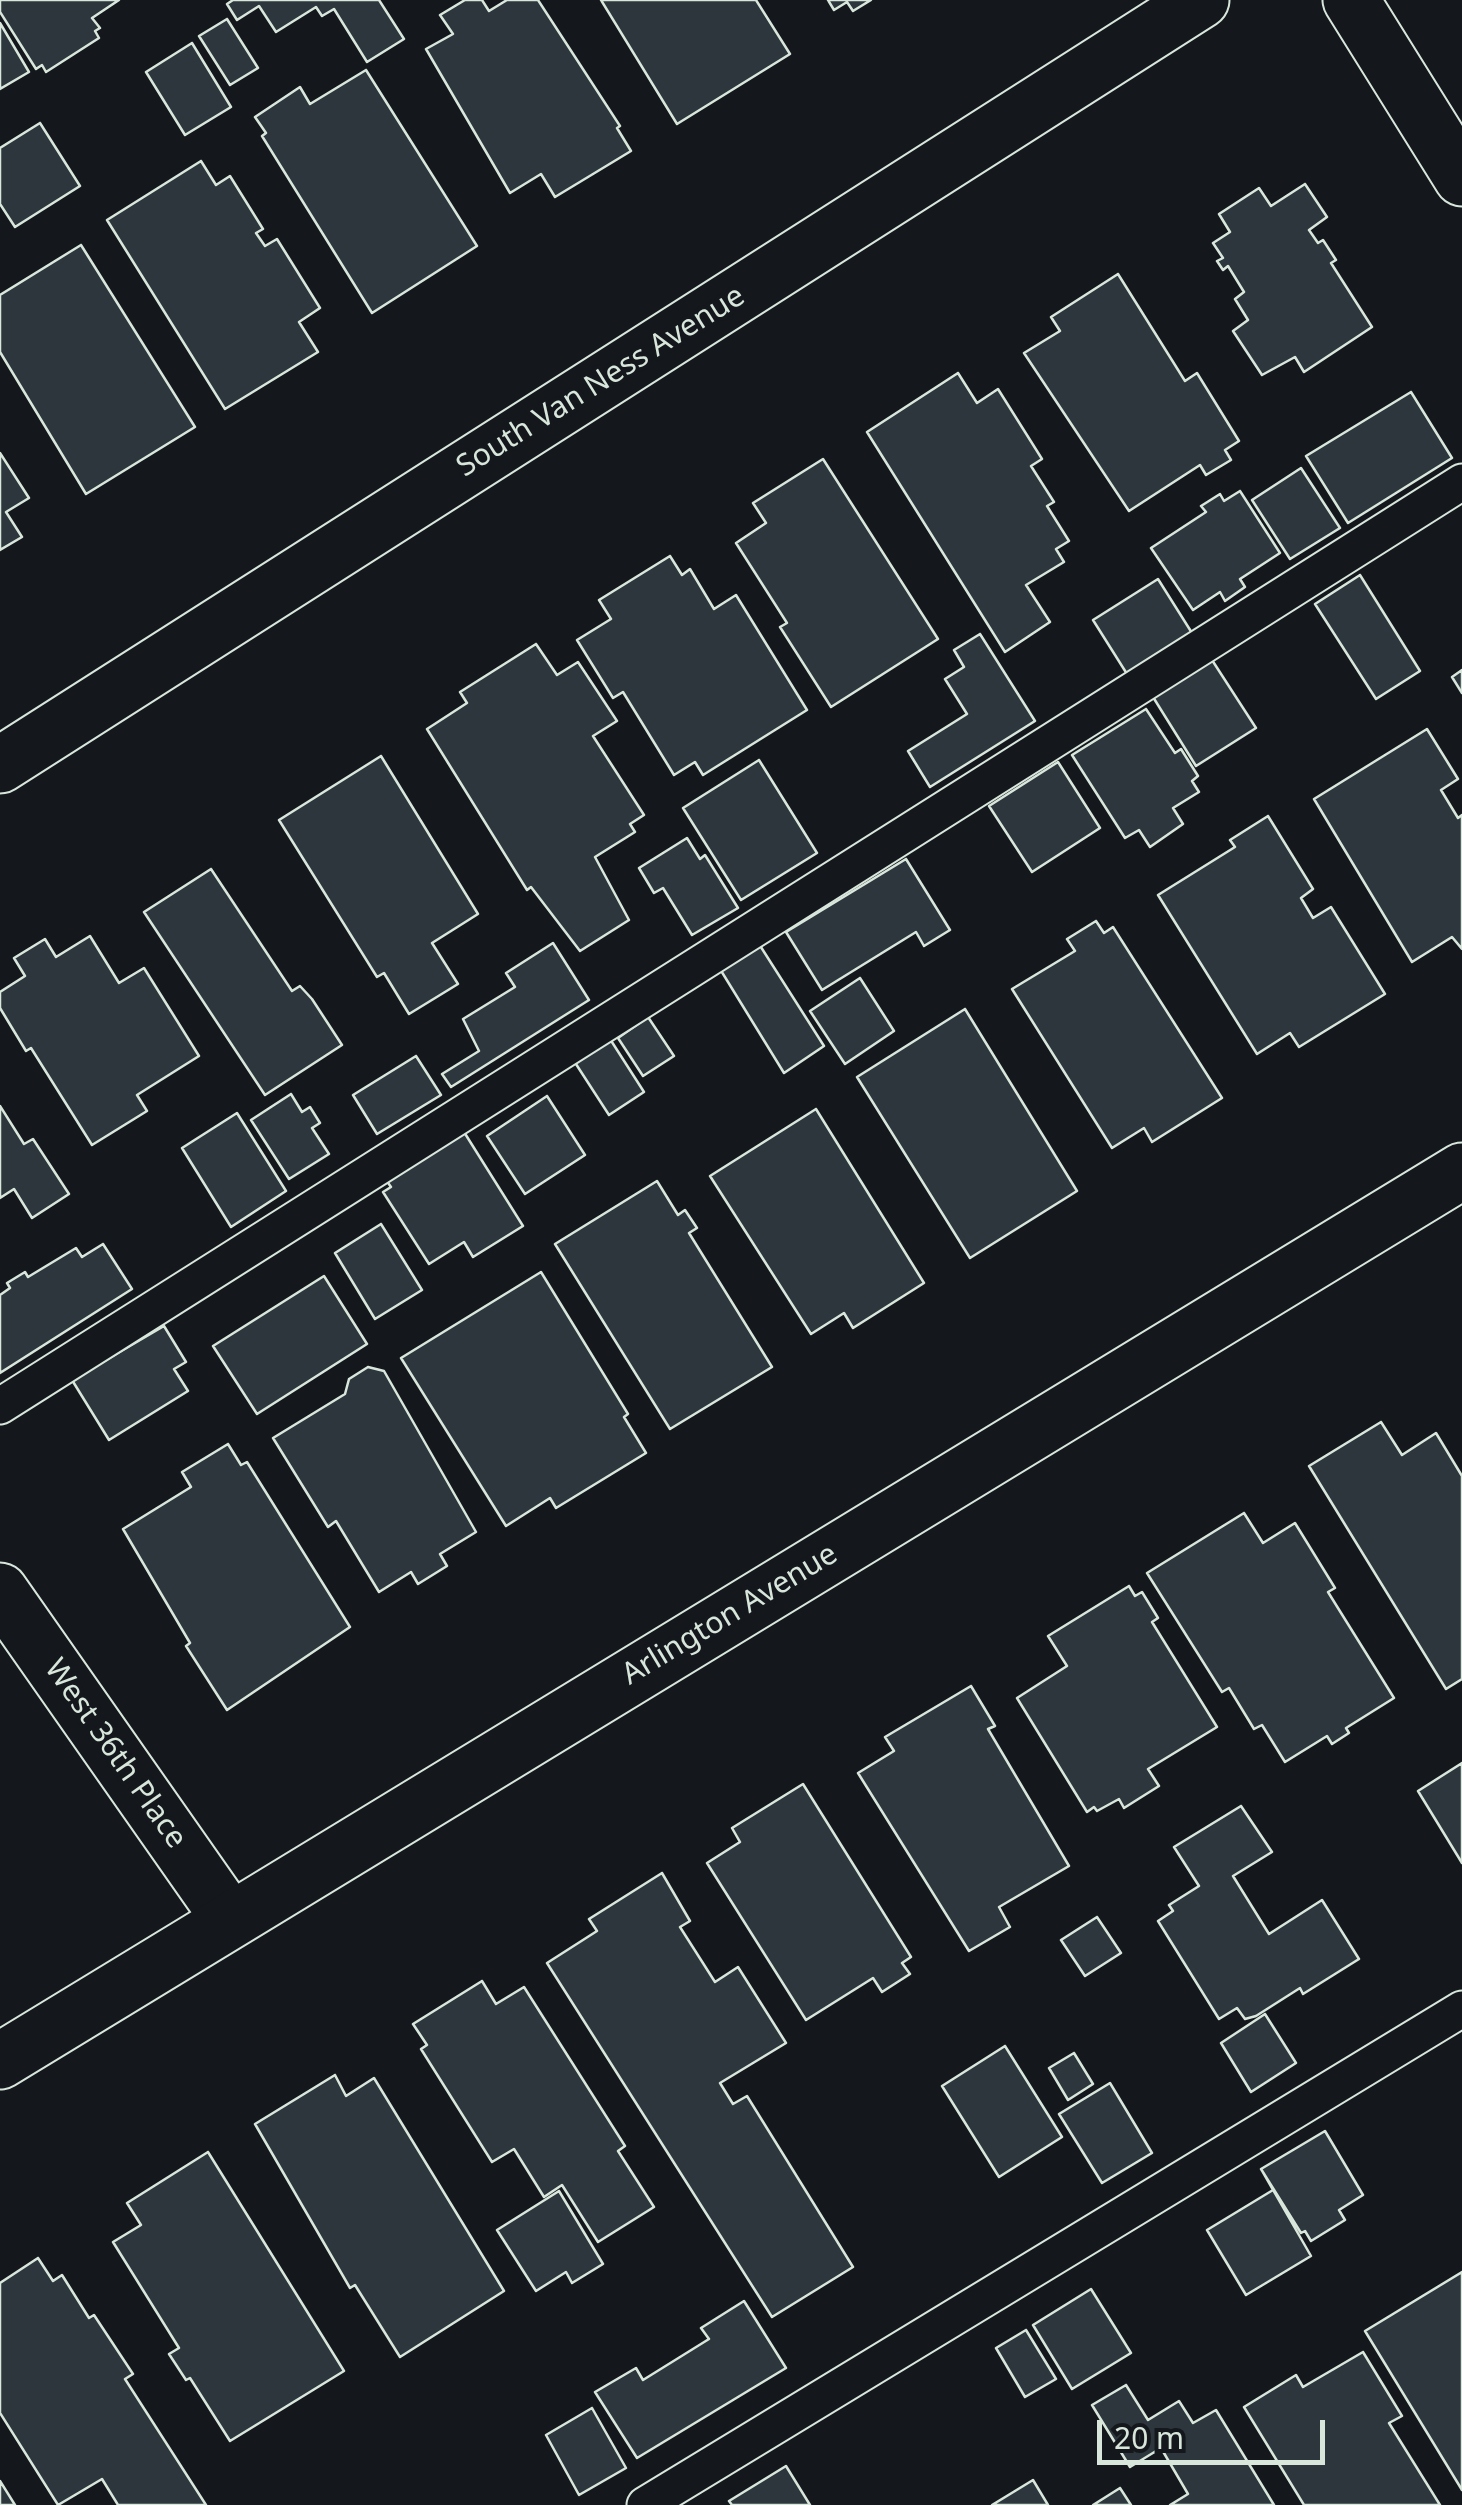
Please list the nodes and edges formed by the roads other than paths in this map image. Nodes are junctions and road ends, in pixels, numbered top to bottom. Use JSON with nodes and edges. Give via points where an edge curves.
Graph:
{"nodes":[{"id":1,"x":1201,"y":0,"type":"edge"},
{"id":2,"x":1351,"y":0,"type":"edge"},
{"id":3,"x":1462,"y":178,"type":"edge"},
{"id":4,"x":1462,"y":482,"type":"edge"},
{"id":5,"x":0,"y":765,"type":"edge"},
{"id":6,"x":1462,"y":1170,"type":"edge"},
{"id":7,"x":0,"y":1406,"type":"edge"},
{"id":8,"x":0,"y":1590,"type":"edge"},
{"id":9,"x":230,"y":1918,"type":"junction"},
{"id":10,"x":1462,"y":2009,"type":"edge"},
{"id":11,"x":0,"y":2061,"type":"edge"},
{"id":12,"x":645,"y":2505,"type":"edge"}],
"edges":[{"from":1,"to":5,"type":"street","name":"South Van Ness Avenue"},
{"from":2,"to":3,"type":"street"},
{"from":4,"to":7,"type":"lane"},
{"from":6,"to":9,"type":"street","name":"Arlington Avenue"},
{"from":8,"to":9,"type":"street","name":"West 36th Place"},
{"from":9,"to":11,"type":"street","name":"Arlington Avenue"},
{"from":10,"to":12,"type":"lane"}]}
